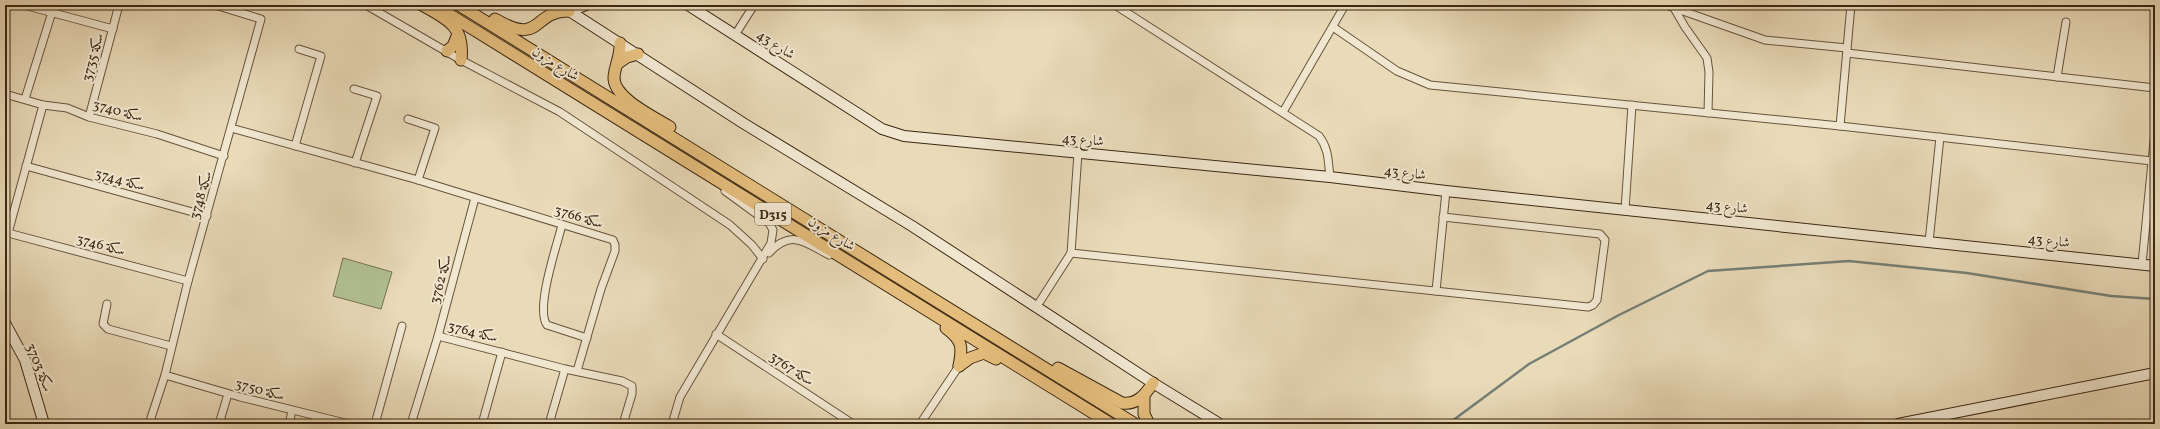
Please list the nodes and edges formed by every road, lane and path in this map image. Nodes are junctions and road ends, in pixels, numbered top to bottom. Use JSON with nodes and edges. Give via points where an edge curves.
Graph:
{"nodes":[{"id":1,"x":24,"y":5,"type":"edge"},
{"id":2,"x":119,"y":5,"type":"edge"},
{"id":3,"x":215,"y":5,"type":"edge"},
{"id":4,"x":366,"y":5,"type":"edge"},
{"id":5,"x":422,"y":5,"type":"edge"},
{"id":6,"x":434,"y":5,"type":"edge"},
{"id":7,"x":460,"y":5,"type":"edge"},
{"id":8,"x":472,"y":5,"type":"edge"},
{"id":9,"x":548,"y":5,"type":"edge"},
{"id":10,"x":586,"y":5,"type":"edge"},
{"id":11,"x":688,"y":5,"type":"edge"},
{"id":12,"x":754,"y":5,"type":"edge"},
{"id":13,"x":1115,"y":5,"type":"edge"},
{"id":14,"x":1345,"y":5,"type":"edge"},
{"id":15,"x":1666,"y":5,"type":"edge"},
{"id":16,"x":1851,"y":5,"type":"edge"},
{"id":17,"x":564,"y":8,"type":"edge"},
{"id":18,"x":1674,"y":8,"type":"junction"},
{"id":19,"x":52,"y":12,"type":"junction"},
{"id":20,"x":544,"y":19,"type":"junction"},
{"id":21,"x":586,"y":22,"type":"junction"},
{"id":22,"x":2066,"y":22,"type":"dead end"},
{"id":23,"x":1333,"y":27,"type":"junction"},
{"id":24,"x":113,"y":29,"type":"junction"},
{"id":25,"x":458,"y":34,"type":"junction"},
{"id":26,"x":735,"y":35,"type":"junction"},
{"id":27,"x":620,"y":43,"type":"junction"},
{"id":28,"x":299,"y":49,"type":"dead end"},
{"id":29,"x":1847,"y":50,"type":"junction"},
{"id":30,"x":446,"y":51,"type":"junction"},
{"id":31,"x":638,"y":54,"type":"junction"},
{"id":32,"x":461,"y":60,"type":"junction"},
{"id":33,"x":617,"y":64,"type":"junction"},
{"id":34,"x":2057,"y":77,"type":"junction"},
{"id":35,"x":2155,"y":88,"type":"edge"},
{"id":36,"x":354,"y":89,"type":"dead end"},
{"id":37,"x":5,"y":94,"type":"edge"},
{"id":38,"x":25,"y":99,"type":"junction"},
{"id":39,"x":43,"y":105,"type":"junction"},
{"id":40,"x":1632,"y":105,"type":"junction"},
{"id":41,"x":1283,"y":112,"type":"junction"},
{"id":42,"x":1708,"y":113,"type":"junction"},
{"id":43,"x":89,"y":117,"type":"junction"},
{"id":44,"x":408,"y":119,"type":"dead end"},
{"id":45,"x":1840,"y":126,"type":"junction"},
{"id":46,"x":231,"y":128,"type":"junction"},
{"id":47,"x":2155,"y":131,"type":"edge"},
{"id":48,"x":1940,"y":138,"type":"junction"},
{"id":49,"x":294,"y":146,"type":"junction"},
{"id":50,"x":1078,"y":153,"type":"junction"},
{"id":51,"x":224,"y":156,"type":"junction"},
{"id":52,"x":2152,"y":161,"type":"junction"},
{"id":53,"x":711,"y":162,"type":"junction"},
{"id":54,"x":355,"y":163,"type":"junction"},
{"id":55,"x":26,"y":166,"type":"junction"},
{"id":56,"x":708,"y":174,"type":"junction"},
{"id":57,"x":1330,"y":177,"type":"junction"},
{"id":58,"x":418,"y":180,"type":"junction"},
{"id":59,"x":1446,"y":191,"type":"junction"},
{"id":60,"x":475,"y":198,"type":"junction"},
{"id":61,"x":1625,"y":210,"type":"junction"},
{"id":62,"x":207,"y":216,"type":"junction"},
{"id":63,"x":1443,"y":218,"type":"junction"},
{"id":64,"x":562,"y":225,"type":"junction"},
{"id":65,"x":6,"y":234,"type":"edge"},
{"id":66,"x":1929,"y":242,"type":"junction"},
{"id":67,"x":1071,"y":254,"type":"junction"},
{"id":68,"x":763,"y":259,"type":"junction"},
{"id":69,"x":2142,"y":264,"type":"junction"},
{"id":70,"x":2155,"y":266,"type":"edge"},
{"id":71,"x":858,"y":267,"type":"junction"},
{"id":72,"x":188,"y":281,"type":"junction"},
{"id":73,"x":1436,"y":291,"type":"junction"},
{"id":74,"x":906,"y":296,"type":"junction"},
{"id":75,"x":107,"y":304,"type":"dead end"},
{"id":76,"x":1037,"y":306,"type":"junction"},
{"id":77,"x":5,"y":323,"type":"edge"},
{"id":78,"x":402,"y":326,"type":"dead end"},
{"id":79,"x":716,"y":334,"type":"junction"},
{"id":80,"x":438,"y":336,"type":"junction"},
{"id":81,"x":587,"y":338,"type":"junction"},
{"id":82,"x":171,"y":346,"type":"junction"},
{"id":83,"x":502,"y":352,"type":"junction"},
{"id":84,"x":1024,"y":356,"type":"junction"},
{"id":85,"x":959,"y":366,"type":"junction"},
{"id":86,"x":565,"y":369,"type":"junction"},
{"id":87,"x":577,"y":371,"type":"junction"},
{"id":88,"x":2155,"y":373,"type":"edge"},
{"id":89,"x":165,"y":375,"type":"junction"},
{"id":90,"x":1153,"y":383,"type":"junction"},
{"id":91,"x":228,"y":394,"type":"junction"},
{"id":92,"x":1066,"y":397,"type":"junction"},
{"id":93,"x":1144,"y":397,"type":"junction"},
{"id":94,"x":292,"y":411,"type":"junction"},
{"id":95,"x":44,"y":424,"type":"edge"},
{"id":96,"x":150,"y":424,"type":"edge"},
{"id":97,"x":219,"y":424,"type":"edge"},
{"id":98,"x":289,"y":424,"type":"edge"},
{"id":99,"x":349,"y":424,"type":"edge"},
{"id":100,"x":375,"y":424,"type":"edge"},
{"id":101,"x":411,"y":424,"type":"edge"},
{"id":102,"x":482,"y":424,"type":"edge"},
{"id":103,"x":549,"y":424,"type":"edge"},
{"id":104,"x":623,"y":424,"type":"edge"},
{"id":105,"x":672,"y":424,"type":"edge"},
{"id":106,"x":853,"y":424,"type":"edge"},
{"id":107,"x":920,"y":424,"type":"edge"},
{"id":108,"x":1104,"y":424,"type":"edge"},
{"id":109,"x":1111,"y":424,"type":"edge"},
{"id":110,"x":1135,"y":424,"type":"edge"},
{"id":111,"x":1149,"y":424,"type":"edge"},
{"id":112,"x":1220,"y":424,"type":"edge"},
{"id":113,"x":1898,"y":424,"type":"edge"}],
"edges":[{"from":1,"to":19,"type":"street"},
{"from":2,"to":24,"type":"street","name":"سكة 3735"},
{"from":3,"to":46,"type":"street","name":"سكة 3748","via":[[261,19]]},
{"from":4,"to":30,"type":"street"},
{"from":5,"to":25,"type":"main road","via":[[452,22]]},
{"from":6,"to":56,"type":"main road","name":"شارع مزون","number":"D315"},
{"from":7,"to":53,"type":"main road","name":"شارع مزون","number":"D315"},
{"from":8,"to":20,"type":"main road","via":[[518,30],[535,27]]},
{"from":9,"to":20,"type":"main road"},
{"from":10,"to":17,"type":"street"},
{"from":10,"to":21,"type":"street"},
{"from":11,"to":26,"type":"street","name":"شارع 43"},
{"from":12,"to":26,"type":"street"},
{"from":13,"to":41,"type":"street"},
{"from":14,"to":23,"type":"street"},
{"from":15,"to":18,"type":"street"},
{"from":16,"to":29,"type":"street"},
{"from":17,"to":20,"type":"main road"},
{"from":17,"to":21,"type":"street"},
{"from":18,"to":29,"type":"street","via":[[1765,40]]},
{"from":18,"to":42,"type":"street","via":[[1707,58]]},
{"from":19,"to":24,"type":"street"},
{"from":19,"to":38,"type":"street"},
{"from":21,"to":27,"type":"street"},
{"from":22,"to":34,"type":"street"},
{"from":23,"to":40,"type":"street","via":[[1397,71],[1430,85]]},
{"from":23,"to":41,"type":"street"},
{"from":24,"to":43,"type":"street","name":"سكة 3735"},
{"from":25,"to":30,"type":"main road","via":[[453,46]]},
{"from":25,"to":32,"type":"main road"},
{"from":26,"to":50,"type":"street","name":"شارع 43","via":[[870,121],[895,134]]},
{"from":27,"to":31,"type":"street"},
{"from":27,"to":33,"type":"main road"},
{"from":28,"to":49,"type":"street","via":[[321,56]]},
{"from":29,"to":34,"type":"street"},
{"from":29,"to":45,"type":"street"},
{"from":30,"to":32,"type":"street"},
{"from":31,"to":33,"type":"main road","via":[[627,57]]},
{"from":31,"to":76,"type":"street","via":[[743,123]]},
{"from":32,"to":68,"type":"street","via":[[560,112],[669,183],[730,225]]},
{"from":33,"to":53,"type":"main road","via":[[614,82],[621,95],[701,148]]},
{"from":34,"to":35,"type":"street"},
{"from":36,"to":54,"type":"street","via":[[377,96]]},
{"from":37,"to":38,"type":"street","name":"سكة 3740"},
{"from":38,"to":39,"type":"street","name":"سكة 3740"},
{"from":39,"to":43,"type":"street","name":"سكة 3740","via":[[67,108]]},
{"from":39,"to":55,"type":"street"},
{"from":40,"to":42,"type":"street"},
{"from":40,"to":61,"type":"street"},
{"from":41,"to":57,"type":"street","via":[[1319,136],[1326,144]]},
{"from":42,"to":45,"type":"street"},
{"from":43,"to":51,"type":"street","name":"سكة 3740","via":[[157,134]]},
{"from":44,"to":58,"type":"street","via":[[435,128]]},
{"from":45,"to":48,"type":"street"},
{"from":46,"to":49,"type":"street"},
{"from":46,"to":51,"type":"street","name":"سكة 3748"},
{"from":47,"to":52,"type":"street"},
{"from":48,"to":52,"type":"street"},
{"from":48,"to":66,"type":"street"},
{"from":49,"to":54,"type":"street"},
{"from":50,"to":57,"type":"street","name":"شارع 43"},
{"from":50,"to":67,"type":"street"},
{"from":51,"to":62,"type":"street","name":"سكة 3748"},
{"from":52,"to":69,"type":"street"},
{"from":53,"to":84,"type":"main road","name":"شارع مزون","number":"D315"},
{"from":54,"to":58,"type":"street"},
{"from":55,"to":62,"type":"street","name":"سكة 3744"},
{"from":55,"to":65,"type":"street"},
{"from":56,"to":68,"type":"street","via":[[723,189],[769,223],[773,230],[773,239]]},
{"from":56,"to":71,"type":"main road","name":"شارع مزون","number":"D315"},
{"from":57,"to":59,"type":"street","name":"شارع 43"},
{"from":58,"to":60,"type":"street"},
{"from":59,"to":61,"type":"street","name":"شارع 43"},
{"from":59,"to":63,"type":"street"},
{"from":60,"to":64,"type":"street","name":"سكة 3766"},
{"from":60,"to":80,"type":"street","name":"سكة 3762"},
{"from":61,"to":66,"type":"street","name":"شارع 43"},
{"from":62,"to":72,"type":"street","name":"سكة 3748"},
{"from":63,"to":73,"type":"street"},
{"from":63,"to":73,"type":"street","via":[[1600,234],[1605,240],[1598,298],[1592,306]]},
{"from":64,"to":81,"type":"street","via":[[545,295],[543,318],[547,325]]},
{"from":64,"to":81,"type":"street","name":"سكة 3766","via":[[613,240],[615,245]]},
{"from":65,"to":72,"type":"street","name":"سكة 3746"},
{"from":66,"to":69,"type":"street","name":"شارع 43"},
{"from":67,"to":73,"type":"street"},
{"from":67,"to":76,"type":"street"},
{"from":68,"to":71,"type":"street","via":[[779,243],[792,239],[802,241],[838,260]]},
{"from":68,"to":79,"type":"street"},
{"from":69,"to":70,"type":"street","name":"شارع 43"},
{"from":71,"to":74,"type":"main road","name":"شارع مزون","number":"D315"},
{"from":72,"to":82,"type":"street","name":"سكة 3748"},
{"from":74,"to":85,"type":"main road","via":[[955,335],[962,351]]},
{"from":74,"to":92,"type":"main road","name":"شارع مزون","number":"D315"},
{"from":75,"to":82,"type":"street","via":[[103,324],[108,329]]},
{"from":76,"to":90,"type":"street"},
{"from":77,"to":95,"type":"street","name":"سكة 3703","via":[[25,360]]},
{"from":78,"to":100,"type":"street"},
{"from":79,"to":105,"type":"street","via":[[680,397]]},
{"from":79,"to":106,"type":"street","name":"سكة 3767"},
{"from":80,"to":83,"type":"street","name":"سكة 3764"},
{"from":80,"to":101,"type":"street","name":"سكة 3762"},
{"from":81,"to":87,"type":"street","name":"سكة 3766"},
{"from":82,"to":89,"type":"street","name":"سكة 3748"},
{"from":83,"to":86,"type":"street","name":"سكة 3764"},
{"from":83,"to":102,"type":"street","name":"سكة 3764"},
{"from":84,"to":93,"type":"main road","via":[[1042,360],[1118,402],[1129,403]]},
{"from":84,"to":110,"type":"main road","name":"شارع مزون","number":"D315"},
{"from":85,"to":92,"type":"main road","via":[[970,358],[984,353]]},
{"from":85,"to":107,"type":"street"},
{"from":86,"to":87,"type":"street","name":"سكة 3764"},
{"from":86,"to":103,"type":"street"},
{"from":87,"to":104,"type":"street","name":"سكة 3764","via":[[622,381],[632,386]]},
{"from":88,"to":113,"type":"street"},
{"from":89,"to":91,"type":"street","name":"سكة 3750"},
{"from":89,"to":96,"type":"street","name":"سكة 3748"},
{"from":90,"to":93,"type":"main road"},
{"from":90,"to":112,"type":"street"},
{"from":91,"to":94,"type":"street","name":"سكة 3750"},
{"from":91,"to":97,"type":"street"},
{"from":92,"to":108,"type":"main road"},
{"from":92,"to":109,"type":"main road","name":"شارع مزون","number":"D315"},
{"from":93,"to":111,"type":"main road","via":[[1144,414]]},
{"from":94,"to":98,"type":"street"},
{"from":94,"to":99,"type":"street","name":"سكة 3750"}]}
